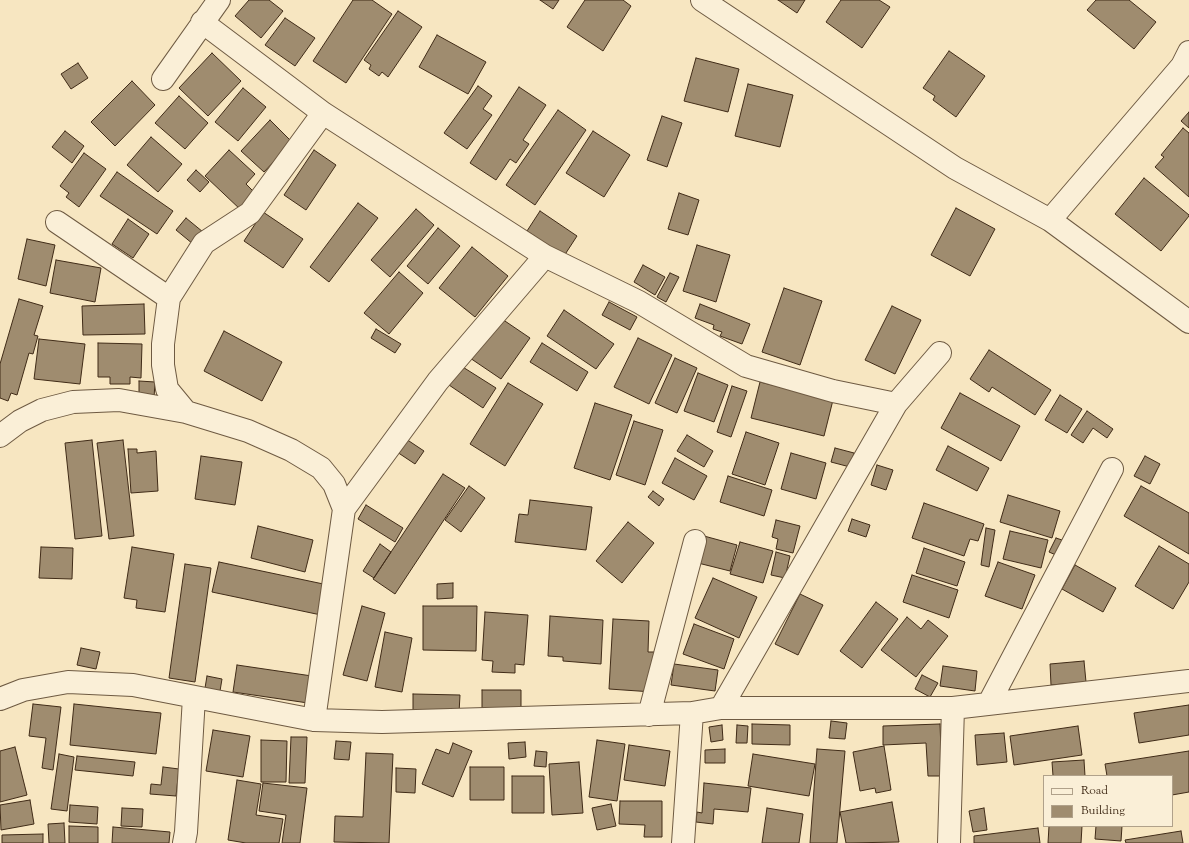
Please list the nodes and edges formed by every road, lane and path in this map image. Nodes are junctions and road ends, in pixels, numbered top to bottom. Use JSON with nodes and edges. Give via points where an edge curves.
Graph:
{"nodes":[{"id":1,"x":219,"y":0,"type":"edge"},
{"id":2,"x":702,"y":0,"type":"edge"},
{"id":3,"x":202,"y":22,"type":"junction"},
{"id":4,"x":1189,"y":52,"type":"edge"},
{"id":5,"x":163,"y":79,"type":"dead end"},
{"id":6,"x":323,"y":113,"type":"junction"},
{"id":7,"x":1050,"y":220,"type":"junction"},
{"id":8,"x":57,"y":222,"type":"dead end"},
{"id":9,"x":545,"y":256,"type":"junction"},
{"id":10,"x":169,"y":298,"type":"junction"},
{"id":11,"x":1189,"y":322,"type":"edge"},
{"id":12,"x":940,"y":353,"type":"dead end"},
{"id":13,"x":896,"y":404,"type":"junction"},
{"id":14,"x":186,"y":412,"type":"junction"},
{"id":15,"x":0,"y":436,"type":"edge"},
{"id":16,"x":1112,"y":469,"type":"dead end"},
{"id":17,"x":344,"y":509,"type":"junction"},
{"id":18,"x":695,"y":541,"type":"dead end"},
{"id":19,"x":1189,"y":681,"type":"edge"},
{"id":20,"x":194,"y":697,"type":"junction"},
{"id":21,"x":0,"y":699,"type":"edge"},
{"id":22,"x":989,"y":704,"type":"junction"},
{"id":23,"x":721,"y":708,"type":"junction"},
{"id":24,"x":953,"y":708,"type":"junction"},
{"id":25,"x":692,"y":713,"type":"junction"},
{"id":26,"x":649,"y":714,"type":"junction"},
{"id":27,"x":314,"y":720,"type":"junction"},
{"id":28,"x":184,"y":843,"type":"edge"},
{"id":29,"x":683,"y":843,"type":"edge"},
{"id":30,"x":949,"y":843,"type":"edge"}],
"edges":[{"from":1,"to":3,"type":"street"},
{"from":2,"to":7,"type":"street","via":[[955,168]]},
{"from":3,"to":5,"type":"street"},
{"from":3,"to":6,"type":"street"},
{"from":4,"to":7,"type":"street","via":[[1182,66]]},
{"from":6,"to":9,"type":"street"},
{"from":6,"to":10,"type":"street","via":[[250,213],[204,243]]},
{"from":7,"to":11,"type":"street"},
{"from":8,"to":10,"type":"street"},
{"from":9,"to":13,"type":"street","via":[[639,302],[746,366],[833,391]]},
{"from":9,"to":17,"type":"street","via":[[438,381]]},
{"from":10,"to":14,"type":"street","via":[[163,365],[167,389]]},
{"from":12,"to":13,"type":"street"},
{"from":13,"to":23,"type":"street"},
{"from":14,"to":15,"type":"street","via":[[119,400],[73,402],[42,410],[20,421]]},
{"from":14,"to":17,"type":"street","via":[[248,431],[291,450],[321,468],[334,484]]},
{"from":16,"to":22,"type":"street"},
{"from":17,"to":27,"type":"street"},
{"from":18,"to":26,"type":"street"},
{"from":19,"to":22,"type":"street"},
{"from":20,"to":21,"type":"street","via":[[133,685],[68,682],[24,690]]},
{"from":20,"to":27,"type":"street"},
{"from":20,"to":28,"type":"street"},
{"from":22,"to":24,"type":"street"},
{"from":23,"to":24,"type":"street"},
{"from":23,"to":25,"type":"street"},
{"from":24,"to":30,"type":"street"},
{"from":25,"to":26,"type":"street"},
{"from":25,"to":29,"type":"street"},
{"from":26,"to":27,"type":"street","via":[[382,722]]}]}
